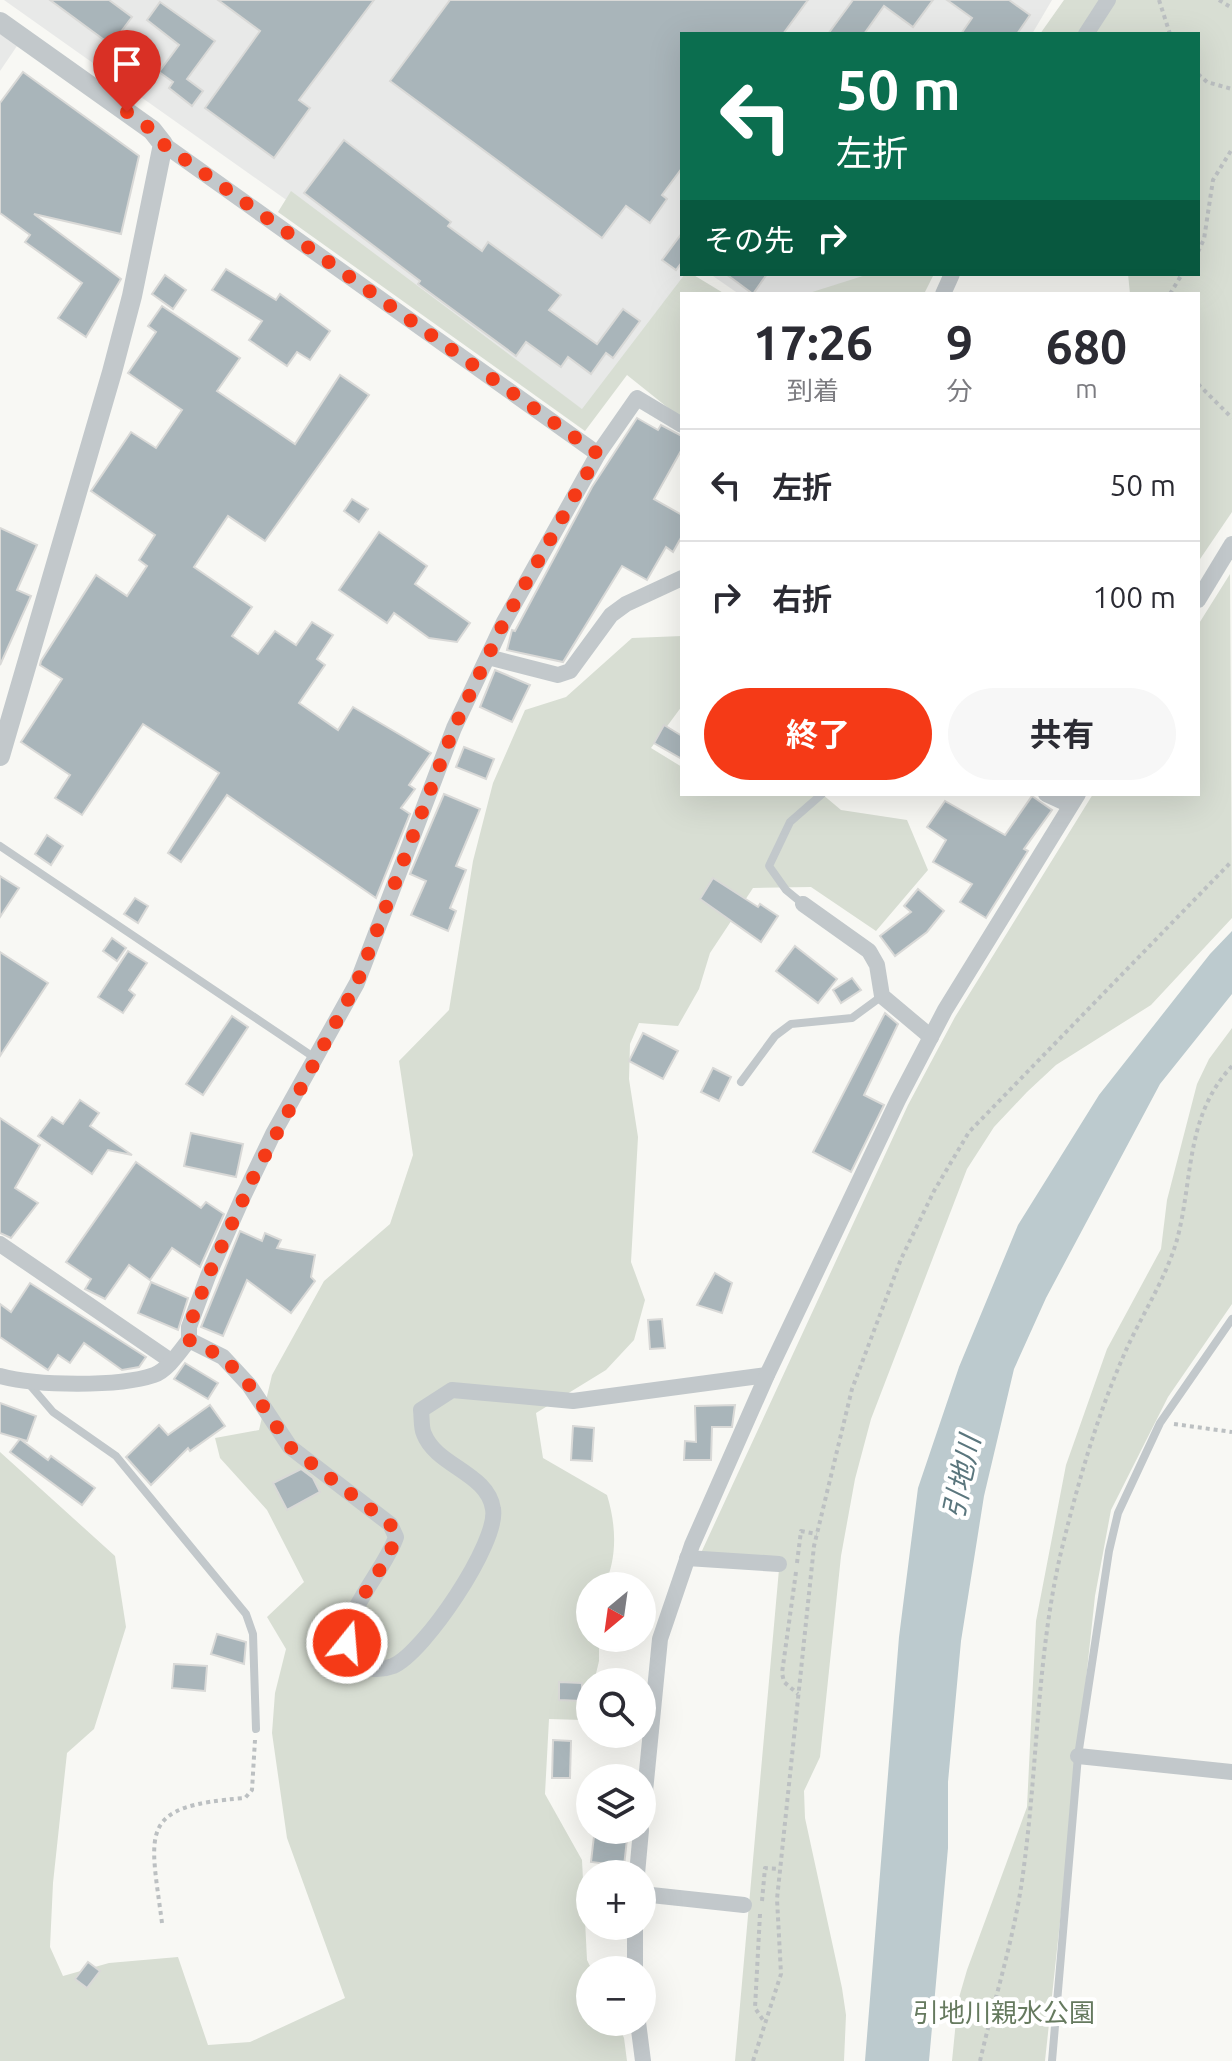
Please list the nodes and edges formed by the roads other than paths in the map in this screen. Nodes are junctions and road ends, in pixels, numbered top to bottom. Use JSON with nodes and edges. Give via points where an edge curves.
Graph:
{"nodes":[{"id":1,"x":1108,"y":0,"type":"edge"},
{"id":2,"x":0,"y":22,"type":"edge"},
{"id":3,"x":1087,"y":32,"type":"edge"},
{"id":4,"x":163,"y":144,"type":"junction"},
{"id":5,"x":680,"y":424,"type":"edge"},
{"id":6,"x":598,"y":454,"type":"junction"},
{"id":7,"x":1230,"y":553,"type":"edge"},
{"id":8,"x":680,"y":579,"type":"edge"},
{"id":9,"x":1200,"y":597,"type":"edge"},
{"id":10,"x":488,"y":657,"type":"junction"},
{"id":11,"x":0,"y":756,"type":"edge"},
{"id":12,"x":820,"y":796,"type":"edge"},
{"id":13,"x":1074,"y":800,"type":"edge"},
{"id":14,"x":0,"y":846,"type":"edge"},
{"id":15,"x":803,"y":904,"type":"joint"},
{"id":16,"x":882,"y":996,"type":"junction"},
{"id":17,"x":931,"y":1037,"type":"junction"},
{"id":18,"x":315,"y":1058,"type":"junction"},
{"id":19,"x":741,"y":1082,"type":"dead end"},
{"id":20,"x":0,"y":1244,"type":"edge"},
{"id":21,"x":1232,"y":1319,"type":"edge"},
{"id":22,"x":189,"y":1340,"type":"junction"},
{"id":23,"x":171,"y":1361,"type":"junction"},
{"id":24,"x":767,"y":1375,"type":"junction"},
{"id":25,"x":0,"y":1376,"type":"edge"},
{"id":26,"x":29,"y":1384,"type":"junction"},
{"id":27,"x":687,"y":1558,"type":"junction"},
{"id":28,"x":779,"y":1564,"type":"dead end"},
{"id":29,"x":256,"y":1729,"type":"road end"},
{"id":30,"x":1078,"y":1756,"type":"junction"},
{"id":31,"x":648,"y":1764,"type":"edge"},
{"id":32,"x":1232,"y":1772,"type":"edge"},
{"id":33,"x":656,"y":1896,"type":"edge"},
{"id":34,"x":744,"y":1905,"type":"dead end"},
{"id":35,"x":640,"y":2036,"type":"edge"},
{"id":36,"x":643,"y":2061,"type":"edge"},
{"id":37,"x":1052,"y":2061,"type":"edge"}],
"edges":[{"from":1,"to":3,"type":"street"},
{"from":2,"to":4,"type":"street","via":[[152,130]]},
{"from":4,"to":6,"type":"street"},
{"from":4,"to":11,"type":"street","via":[[120,342]]},
{"from":5,"to":6,"type":"street","via":[[637,398]]},
{"from":6,"to":10,"type":"street"},
{"from":7,"to":9,"type":"street"},
{"from":8,"to":10,"type":"street","via":[[611,615],[570,671],[558,675]]},
{"from":10,"to":18,"type":"street","via":[[436,769],[357,983]]},
{"from":12,"to":15,"type":"lane","via":[[790,822],[769,866]]},
{"from":13,"to":17,"type":"street"},
{"from":14,"to":18,"type":"lane"},
{"from":15,"to":16,"type":"street","via":[[869,951]]},
{"from":16,"to":17,"type":"street"},
{"from":16,"to":19,"type":"lane","via":[[852,1018],[791,1024],[775,1036]]},
{"from":17,"to":24,"type":"street"},
{"from":18,"to":22,"type":"street","via":[[237,1212],[189,1327]]},
{"from":20,"to":23,"type":"street"},
{"from":21,"to":30,"type":"lane","via":[[1160,1423],[1118,1513]]},
{"from":22,"to":23,"type":"street"},
{"from":22,"to":24,"type":"street","via":[[223,1357],[290,1447],[390,1524],[396,1537],[391,1554],[347,1625],[347,1643],[357,1666],[375,1670],[395,1665],[440,1621],[492,1534],[494,1508],[485,1489],[427,1442],[421,1410],[452,1390],[573,1401]]},
{"from":23,"to":26,"type":"street","via":[[156,1374],[134,1378]]},
{"from":24,"to":27,"type":"street"},
{"from":25,"to":26,"type":"street"},
{"from":26,"to":29,"type":"lane","via":[[53,1412],[116,1456],[246,1614],[253,1634]]},
{"from":27,"to":28,"type":"street"},
{"from":27,"to":31,"type":"street","via":[[660,1639]]},
{"from":30,"to":32,"type":"street"},
{"from":30,"to":37,"type":"lane"},
{"from":33,"to":34,"type":"street"},
{"from":35,"to":36,"type":"street"}]}
